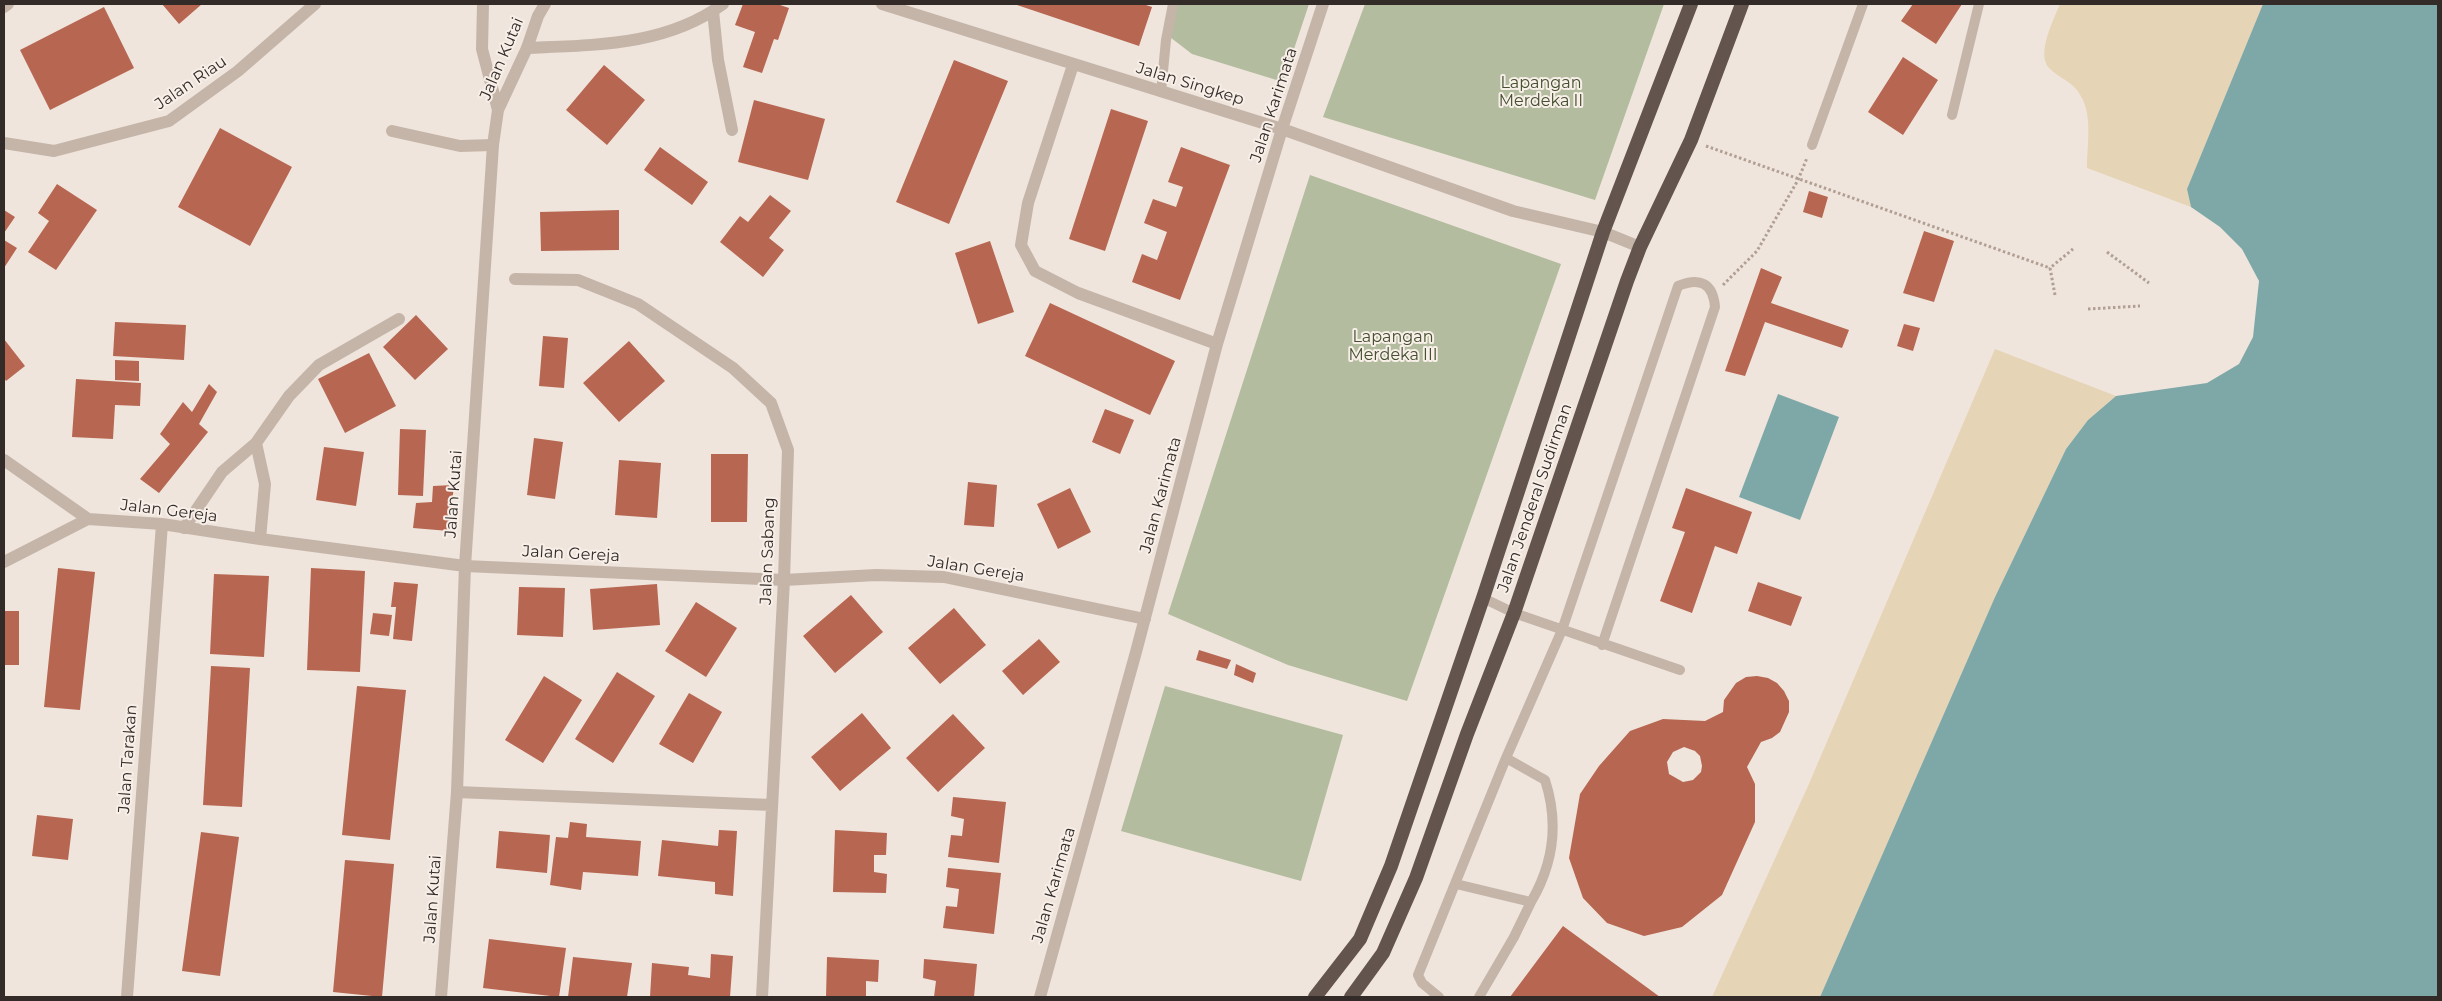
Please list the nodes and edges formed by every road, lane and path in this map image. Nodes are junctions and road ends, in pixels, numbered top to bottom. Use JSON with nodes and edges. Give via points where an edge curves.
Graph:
{"nodes":[{"id":1,"x":8,"y":4,"type":"edge"},
{"id":2,"x":315,"y":4,"type":"edge"},
{"id":3,"x":483,"y":4,"type":"edge"},
{"id":4,"x":545,"y":4,"type":"edge"},
{"id":5,"x":882,"y":4,"type":"edge"},
{"id":6,"x":1173,"y":4,"type":"edge"},
{"id":7,"x":1323,"y":4,"type":"edge"},
{"id":8,"x":1691,"y":4,"type":"edge"},
{"id":9,"x":1742,"y":4,"type":"edge"},
{"id":10,"x":1863,"y":4,"type":"edge"},
{"id":11,"x":1979,"y":4,"type":"edge"},
{"id":12,"x":4,"y":7,"type":"edge"},
{"id":13,"x":718,"y":7,"type":"edge"},
{"id":14,"x":539,"y":10,"type":"edge"},
{"id":15,"x":527,"y":48,"type":"junction"},
{"id":16,"x":1073,"y":65,"type":"junction"},
{"id":17,"x":1161,"y":92,"type":"junction"},
{"id":18,"x":498,"y":110,"type":"junction"},
{"id":19,"x":1952,"y":116,"type":"dead end"},
{"id":20,"x":1282,"y":129,"type":"junction"},
{"id":21,"x":732,"y":130,"type":"dead end"},
{"id":22,"x":392,"y":131,"type":"dead end"},
{"id":23,"x":1691,"y":140,"type":"junction"},
{"id":24,"x":4,"y":143,"type":"edge"},
{"id":25,"x":493,"y":145,"type":"junction"},
{"id":26,"x":1812,"y":145,"type":"joint"},
{"id":27,"x":1798,"y":180,"type":"junction"},
{"id":28,"x":1603,"y":232,"type":"junction"},
{"id":29,"x":1640,"y":247,"type":"junction"},
{"id":30,"x":2073,"y":249,"type":"dead end"},
{"id":31,"x":2106,"y":252,"type":"dead end"},
{"id":32,"x":2050,"y":268,"type":"junction"},
{"id":33,"x":515,"y":279,"type":"dead end"},
{"id":34,"x":2149,"y":283,"type":"dead end"},
{"id":35,"x":1714,"y":294,"type":"junction"},
{"id":36,"x":2055,"y":295,"type":"dead end"},
{"id":37,"x":2140,"y":306,"type":"dead end"},
{"id":38,"x":2088,"y":309,"type":"dead end"},
{"id":39,"x":399,"y":319,"type":"dead end"},
{"id":40,"x":1217,"y":344,"type":"junction"},
{"id":41,"x":256,"y":443,"type":"junction"},
{"id":42,"x":4,"y":460,"type":"edge"},
{"id":43,"x":88,"y":518,"type":"junction"},
{"id":44,"x":162,"y":524,"type":"junction"},
{"id":45,"x":184,"y":528,"type":"junction"},
{"id":46,"x":260,"y":539,"type":"junction"},
{"id":47,"x":4,"y":562,"type":"edge"},
{"id":48,"x":465,"y":566,"type":"junction"},
{"id":49,"x":784,"y":580,"type":"junction"},
{"id":50,"x":1483,"y":598,"type":"junction"},
{"id":51,"x":1514,"y":613,"type":"junction"},
{"id":52,"x":1145,"y":619,"type":"junction"},
{"id":53,"x":1562,"y":630,"type":"junction"},
{"id":54,"x":1602,"y":645,"type":"junction"},
{"id":55,"x":1680,"y":670,"type":"dead end"},
{"id":56,"x":1506,"y":758,"type":"junction"},
{"id":57,"x":457,"y":792,"type":"junction"},
{"id":58,"x":771,"y":805,"type":"junction"},
{"id":59,"x":1456,"y":884,"type":"junction"},
{"id":60,"x":1531,"y":902,"type":"junction"},
{"id":61,"x":127,"y":997,"type":"edge"},
{"id":62,"x":442,"y":997,"type":"edge"},
{"id":63,"x":762,"y":997,"type":"edge"},
{"id":64,"x":1040,"y":997,"type":"edge"},
{"id":65,"x":1315,"y":997,"type":"edge"},
{"id":66,"x":1351,"y":997,"type":"edge"},
{"id":67,"x":1439,"y":997,"type":"edge"},
{"id":68,"x":1479,"y":997,"type":"edge"}],
"edges":[{"from":1,"to":12,"type":"street"},
{"from":2,"to":24,"type":"street","name":"Jalan Riau","via":[[238,71],[169,121],[54,151]]},
{"from":3,"to":18,"type":"street","via":[[482,49]]},
{"from":4,"to":14,"type":"street","name":"Jalan Kutai"},
{"from":5,"to":16,"type":"street","name":"Jalan Singkep"},
{"from":6,"to":17,"type":"lane"},
{"from":7,"to":20,"type":"street","name":"Jalan Karimata"},
{"from":8,"to":28,"type":"highway","name":"Jalan Jenderal Sudirman"},
{"from":9,"to":23,"type":"highway","name":"Jalan Jenderal Sudirman"},
{"from":10,"to":26,"type":"lane"},
{"from":11,"to":19,"type":"lane"},
{"from":13,"to":15,"type":"street","via":[[660,35],[614,44]]},
{"from":13,"to":21,"type":"street","via":[[718,60]]},
{"from":14,"to":15,"type":"street","name":"Jalan Kutai"},
{"from":15,"to":18,"type":"street","name":"Jalan Kutai"},
{"from":16,"to":17,"type":"street","name":"Jalan Singkep"},
{"from":16,"to":40,"type":"street","via":[[1028,203],[1021,245],[1035,271],[1078,293]]},
{"from":17,"to":20,"type":"street","name":"Jalan Singkep"},
{"from":18,"to":25,"type":"street","name":"Jalan Kutai"},
{"from":20,"to":28,"type":"street","name":"Jalan Singkep","via":[[1513,210]]},
{"from":20,"to":40,"type":"street","name":"Jalan Karimata"},
{"from":22,"to":25,"type":"street","via":[[460,146]]},
{"from":23,"to":27,"type":"path"},
{"from":23,"to":29,"type":"highway","name":"Jalan Jenderal Sudirman"},
{"from":25,"to":48,"type":"street","name":"Jalan Kutai"},
{"from":26,"to":27,"type":"path"},
{"from":27,"to":32,"type":"path","via":[[1855,197]]},
{"from":27,"to":35,"type":"path","via":[[1757,251]]},
{"from":28,"to":29,"type":"street","name":"Jalan Singkep"},
{"from":28,"to":50,"type":"highway","name":"Jalan Jenderal Sudirman"},
{"from":29,"to":51,"type":"highway","name":"Jalan Jenderal Sudirman"},
{"from":30,"to":32,"type":"path"},
{"from":31,"to":34,"type":"path"},
{"from":32,"to":36,"type":"path"},
{"from":33,"to":49,"type":"street","name":"Jalan Sabang","via":[[578,280],[638,304],[733,368],[771,403],[788,450]]},
{"from":35,"to":53,"type":"lane","via":[[1709,286],[1692,281],[1678,286]]},
{"from":35,"to":54,"type":"lane","via":[[1715,307]]},
{"from":37,"to":38,"type":"path"},
{"from":39,"to":41,"type":"street","via":[[319,365],[289,396]]},
{"from":40,"to":52,"type":"street","name":"Jalan Karimata"},
{"from":41,"to":45,"type":"street","via":[[222,472]]},
{"from":41,"to":46,"type":"street","via":[[265,484]]},
{"from":42,"to":43,"type":"street"},
{"from":43,"to":44,"type":"street","name":"Jalan Gereja"},
{"from":43,"to":47,"type":"street"},
{"from":44,"to":45,"type":"street","name":"Jalan Gereja"},
{"from":44,"to":61,"type":"street","name":"Jalan Tarakan"},
{"from":45,"to":46,"type":"street","name":"Jalan Gereja"},
{"from":46,"to":48,"type":"street","name":"Jalan Gereja"},
{"from":48,"to":49,"type":"street","name":"Jalan Gereja"},
{"from":48,"to":57,"type":"street","name":"Jalan Kutai"},
{"from":49,"to":52,"type":"street","name":"Jalan Gereja","via":[[876,575],[944,577]]},
{"from":49,"to":58,"type":"street","name":"Jalan Sabang"},
{"from":50,"to":51,"type":"lane"},
{"from":50,"to":65,"type":"highway","name":"Jalan Jenderal Sudirman","via":[[1391,866],[1360,939]]},
{"from":51,"to":53,"type":"lane"},
{"from":51,"to":66,"type":"highway","name":"Jalan Jenderal Sudirman","via":[[1416,878],[1383,953]]},
{"from":52,"to":64,"type":"street","name":"Jalan Karimata"},
{"from":53,"to":54,"type":"lane"},
{"from":53,"to":56,"type":"lane"},
{"from":54,"to":55,"type":"lane"},
{"from":56,"to":59,"type":"lane"},
{"from":56,"to":60,"type":"lane","via":[[1545,780],[1552,804],[1551,854],[1544,881]]},
{"from":57,"to":58,"type":"street"},
{"from":57,"to":62,"type":"street","name":"Jalan Kutai"},
{"from":58,"to":63,"type":"street","name":"Jalan Sabang"},
{"from":59,"to":60,"type":"lane"},
{"from":59,"to":67,"type":"lane","via":[[1418,975],[1422,983]]},
{"from":60,"to":68,"type":"lane"}]}
